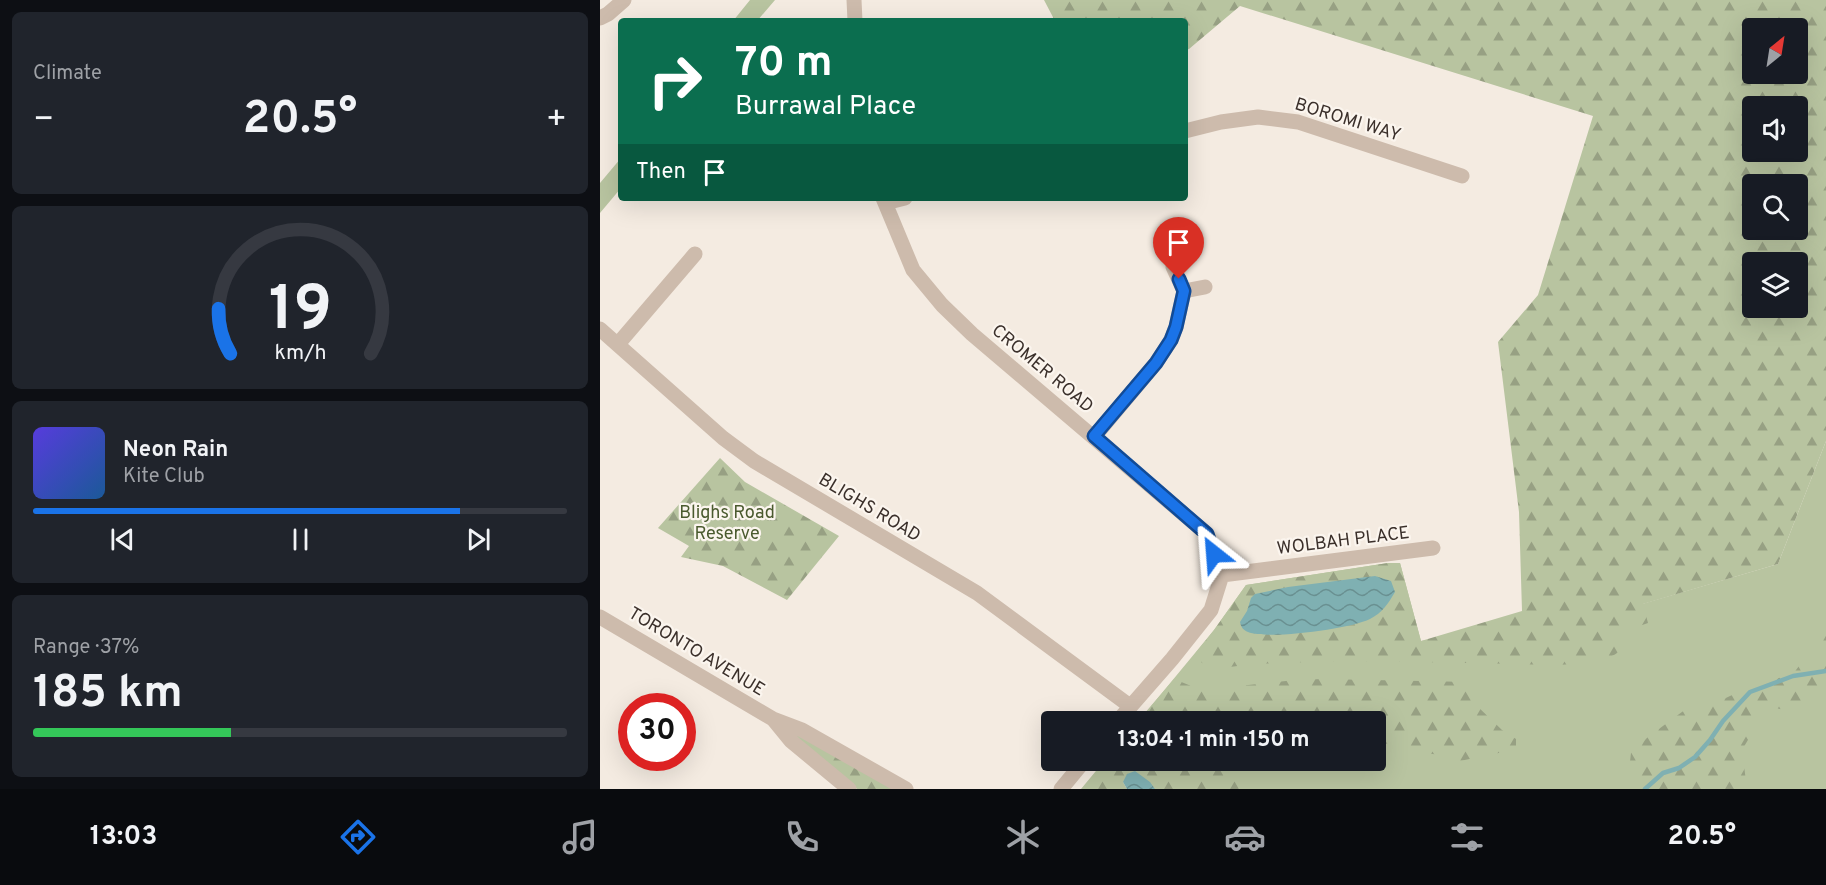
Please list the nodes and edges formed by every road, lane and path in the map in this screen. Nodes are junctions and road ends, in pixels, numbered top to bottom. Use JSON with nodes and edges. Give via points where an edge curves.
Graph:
{"nodes":[{"id":1,"x":624,"y":0,"type":"edge"},
{"id":2,"x":854,"y":0,"type":"edge"},
{"id":3,"x":600,"y":18,"type":"edge"},
{"id":4,"x":855,"y":18,"type":"edge"},
{"id":5,"x":1188,"y":130,"type":"edge"},
{"id":6,"x":1462,"y":176,"type":"dead end"},
{"id":7,"x":884,"y":201,"type":"edge"},
{"id":8,"x":695,"y":254,"type":"dead end"},
{"id":9,"x":1173,"y":267,"type":"dead end"},
{"id":10,"x":1205,"y":287,"type":"dead end"},
{"id":11,"x":1184,"y":291,"type":"junction"},
{"id":12,"x":600,"y":329,"type":"edge"},
{"id":13,"x":618,"y":344,"type":"junction"},
{"id":14,"x":1094,"y":436,"type":"junction"},
{"id":15,"x":1433,"y":548,"type":"dead end"},
{"id":16,"x":1222,"y":574,"type":"junction"},
{"id":17,"x":600,"y":617,"type":"edge"},
{"id":18,"x":1130,"y":706,"type":"junction"},
{"id":19,"x":1126,"y":711,"type":"edge"},
{"id":20,"x":773,"y":719,"type":"junction"},
{"id":21,"x":1076,"y":771,"type":"edge"},
{"id":22,"x":849,"y":789,"type":"edge"},
{"id":23,"x":906,"y":789,"type":"edge"},
{"id":24,"x":1061,"y":789,"type":"edge"}],
"edges":[{"from":1,"to":3,"type":"street"},
{"from":2,"to":4,"type":"street"},
{"from":5,"to":6,"type":"street","name":"BOROMI WAY","via":[[1258,117],[1298,122]]},
{"from":7,"to":14,"type":"street","name":"CROMER ROAD","via":[[913,270],[942,305]]},
{"from":8,"to":13,"type":"street"},
{"from":9,"to":11,"type":"street"},
{"from":10,"to":11,"type":"street"},
{"from":11,"to":14,"type":"street","via":[[1176,327],[1164,353]]},
{"from":12,"to":13,"type":"street","name":"BLIGHS ROAD"},
{"from":13,"to":18,"type":"street","name":"BLIGHS ROAD","via":[[754,461],[977,592]]},
{"from":14,"to":16,"type":"street","name":"CROMER ROAD","via":[[1207,534]]},
{"from":15,"to":16,"type":"street","name":"WOLBAH PLACE"},
{"from":16,"to":18,"type":"street","via":[[1212,610]]},
{"from":17,"to":20,"type":"street","name":"TORONTO AVENUE"},
{"from":18,"to":19,"type":"street"},
{"from":20,"to":22,"type":"street","name":"TORONTO AVENUE","via":[[791,741]]},
{"from":20,"to":23,"type":"street","name":"TORONTO AVENUE","via":[[802,730]]},
{"from":21,"to":24,"type":"street"}]}
